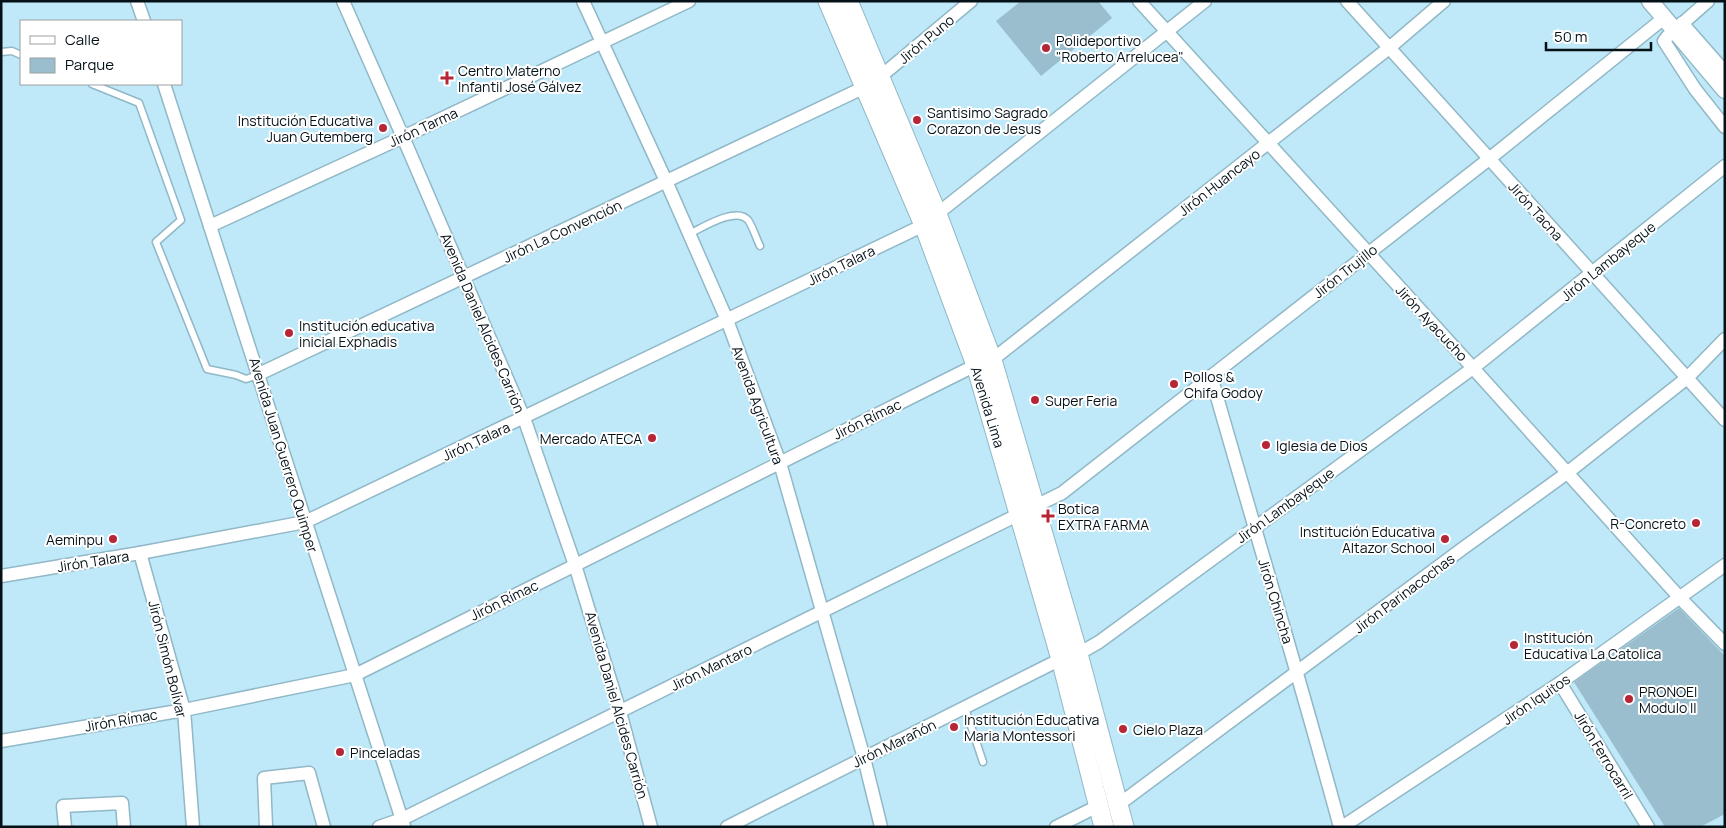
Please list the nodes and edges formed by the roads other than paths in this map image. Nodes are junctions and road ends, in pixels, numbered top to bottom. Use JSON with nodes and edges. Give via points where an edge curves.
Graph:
{"nodes":[{"id":1,"x":137,"y":1,"type":"edge"},
{"id":2,"x":343,"y":1,"type":"edge"},
{"id":3,"x":583,"y":1,"type":"edge"},
{"id":4,"x":688,"y":1,"type":"edge"},
{"id":5,"x":828,"y":1,"type":"edge"},
{"id":6,"x":848,"y":1,"type":"edge"},
{"id":7,"x":972,"y":1,"type":"edge"},
{"id":8,"x":1139,"y":1,"type":"edge"},
{"id":9,"x":1205,"y":1,"type":"edge"},
{"id":10,"x":1347,"y":1,"type":"edge"},
{"id":11,"x":1444,"y":1,"type":"edge"},
{"id":12,"x":1650,"y":1,"type":"edge"},
{"id":13,"x":1708,"y":1,"type":"edge"},
{"id":14,"x":144,"y":20,"type":"edge"},
{"id":15,"x":1674,"y":24,"type":"junction"},
{"id":16,"x":1167,"y":33,"type":"junction"},
{"id":17,"x":601,"y":43,"type":"junction"},
{"id":18,"x":1389,"y":48,"type":"junction"},
{"id":19,"x":1,"y":52,"type":"edge"},
{"id":20,"x":20,"y":54,"type":"edge"},
{"id":21,"x":1725,"y":72,"type":"edge"},
{"id":22,"x":872,"y":82,"type":"junction"},
{"id":23,"x":94,"y":85,"type":"edge"},
{"id":24,"x":164,"y":85,"type":"edge"},
{"id":25,"x":1725,"y":90,"type":"edge"},
{"id":26,"x":1725,"y":127,"type":"edge"},
{"id":27,"x":404,"y":137,"type":"junction"},
{"id":28,"x":1268,"y":144,"type":"junction"},
{"id":29,"x":1489,"y":159,"type":"junction"},
{"id":30,"x":1725,"y":166,"type":"edge"},
{"id":31,"x":666,"y":181,"type":"junction"},
{"id":32,"x":931,"y":219,"type":"junction"},
{"id":33,"x":210,"y":226,"type":"junction"},
{"id":34,"x":689,"y":234,"type":"junction"},
{"id":35,"x":760,"y":246,"type":"dead end"},
{"id":36,"x":1368,"y":254,"type":"junction"},
{"id":37,"x":1593,"y":274,"type":"junction"},
{"id":38,"x":464,"y":278,"type":"junction"},
{"id":39,"x":727,"y":320,"type":"junction"},
{"id":40,"x":1725,"y":339,"type":"edge"},
{"id":41,"x":984,"y":363,"type":"junction"},
{"id":42,"x":1473,"y":368,"type":"junction"},
{"id":43,"x":259,"y":374,"type":"junction"},
{"id":44,"x":1211,"y":376,"type":"junction"},
{"id":45,"x":1687,"y":378,"type":"junction"},
{"id":46,"x":524,"y":418,"type":"junction"},
{"id":47,"x":1725,"y":420,"type":"edge"},
{"id":48,"x":780,"y":463,"type":"junction"},
{"id":49,"x":1567,"y":473,"type":"junction"},
{"id":50,"x":1028,"y":510,"type":"junction"},
{"id":51,"x":305,"y":522,"type":"junction"},
{"id":52,"x":1254,"y":528,"type":"junction"},
{"id":53,"x":140,"y":553,"type":"junction"},
{"id":54,"x":575,"y":565,"type":"junction"},
{"id":55,"x":1725,"y":565,"type":"edge"},
{"id":56,"x":1,"y":576,"type":"edge"},
{"id":57,"x":1680,"y":598,"type":"junction"},
{"id":58,"x":822,"y":612,"type":"junction"},
{"id":59,"x":1725,"y":644,"type":"edge"},
{"id":60,"x":1069,"y":657,"type":"junction"},
{"id":61,"x":1298,"y":672,"type":"junction"},
{"id":62,"x":354,"y":675,"type":"junction"},
{"id":63,"x":1560,"y":682,"type":"junction"},
{"id":64,"x":965,"y":708,"type":"junction"},
{"id":65,"x":184,"y":710,"type":"junction"},
{"id":66,"x":620,"y":712,"type":"junction"},
{"id":67,"x":1,"y":741,"type":"edge"},
{"id":68,"x":864,"y":758,"type":"junction"},
{"id":69,"x":983,"y":762,"type":"dead end"},
{"id":70,"x":1118,"y":805,"type":"junction"},
{"id":71,"x":1098,"y":806,"type":"junction"},
{"id":72,"x":403,"y":823,"type":"edge"},
{"id":73,"x":65,"y":827,"type":"edge"},
{"id":74,"x":124,"y":827,"type":"edge"},
{"id":75,"x":192,"y":827,"type":"edge"},
{"id":76,"x":266,"y":827,"type":"edge"},
{"id":77,"x":324,"y":827,"type":"edge"},
{"id":78,"x":379,"y":827,"type":"edge"},
{"id":79,"x":651,"y":827,"type":"edge"},
{"id":80,"x":727,"y":827,"type":"edge"},
{"id":81,"x":881,"y":827,"type":"edge"},
{"id":82,"x":1056,"y":827,"type":"edge"},
{"id":83,"x":1104,"y":827,"type":"edge"},
{"id":84,"x":1124,"y":827,"type":"edge"},
{"id":85,"x":1341,"y":827,"type":"edge"},
{"id":86,"x":1648,"y":827,"type":"edge"}],
"edges":[{"from":1,"to":14,"type":"street"},
{"from":2,"to":27,"type":"street","name":"Avenida Daniel Alcides Carrión"},
{"from":3,"to":17,"type":"street","name":"Avenida Agricultura"},
{"from":4,"to":17,"type":"street","name":"Jirón Tarma"},
{"from":5,"to":22,"type":"main road","name":"Avenida Lima"},
{"from":6,"to":22,"type":"main road","name":"Avenida Lima"},
{"from":7,"to":22,"type":"street","name":"Jirón Puno"},
{"from":8,"to":16,"type":"street","name":"Jirón Ayacucho"},
{"from":9,"to":16,"type":"street","name":"Jirón Talara"},
{"from":10,"to":18,"type":"street","name":"Jirón Tacna"},
{"from":11,"to":18,"type":"street","name":"Jirón Huancayo"},
{"from":12,"to":15,"type":"street"},
{"from":13,"to":15,"type":"street","name":"Jirón Trujillo"},
{"from":15,"to":21,"type":"street"},
{"from":15,"to":25,"type":"street"},
{"from":15,"to":26,"type":"street","via":[[1664,41],[1666,46]]},
{"from":15,"to":29,"type":"street","name":"Jirón Trujillo"},
{"from":16,"to":28,"type":"street","name":"Jirón Ayacucho"},
{"from":16,"to":32,"type":"street","name":"Jirón Talara"},
{"from":17,"to":27,"type":"street","name":"Jirón Tarma"},
{"from":17,"to":31,"type":"street","name":"Avenida Agricultura"},
{"from":18,"to":28,"type":"street","name":"Jirón Huancayo"},
{"from":18,"to":29,"type":"street","name":"Jirón Tacna"},
{"from":19,"to":20,"type":"lane"},
{"from":22,"to":31,"type":"street","name":"Jirón La Convención"},
{"from":22,"to":32,"type":"main road","name":"Avenida Lima"},
{"from":23,"to":43,"type":"lane","via":[[139,103],[181,220],[156,242],[207,369],[246,379]]},
{"from":24,"to":33,"type":"street","name":"Avenida Juan Guerrero Quimper"},
{"from":27,"to":33,"type":"street","name":"Jirón Tarma"},
{"from":27,"to":38,"type":"street","name":"Avenida Daniel Alcides Carrión"},
{"from":28,"to":36,"type":"street","name":"Jirón Ayacucho"},
{"from":28,"to":41,"type":"street","name":"Jirón Huancayo"},
{"from":29,"to":36,"type":"street","name":"Jirón Trujillo"},
{"from":29,"to":37,"type":"street","name":"Jirón Tacna"},
{"from":30,"to":37,"type":"street","name":"Jirón Lambayeque"},
{"from":31,"to":34,"type":"street","name":"Avenida Agricultura"},
{"from":31,"to":38,"type":"street","name":"Jirón La Convención"},
{"from":32,"to":39,"type":"street","name":"Jirón Talara"},
{"from":32,"to":41,"type":"main road","name":"Avenida Lima"},
{"from":33,"to":43,"type":"street","name":"Avenida Juan Guerrero Quimper"},
{"from":34,"to":35,"type":"lane","via":[[732,215],[741,215],[748,220]]},
{"from":34,"to":39,"type":"street","name":"Avenida Agricultura"},
{"from":36,"to":42,"type":"street","name":"Jirón Ayacucho"},
{"from":36,"to":44,"type":"street","name":"Jirón Trujillo"},
{"from":37,"to":42,"type":"street","name":"Jirón Lambayeque"},
{"from":37,"to":45,"type":"street","name":"Jirón Tacna"},
{"from":38,"to":43,"type":"street","name":"Jirón La Convención"},
{"from":38,"to":46,"type":"street","name":"Avenida Daniel Alcides Carrión"},
{"from":39,"to":46,"type":"street","name":"Jirón Talara"},
{"from":39,"to":48,"type":"street","name":"Avenida Agricultura"},
{"from":40,"to":45,"type":"street","name":"Jirón Parinacochas"},
{"from":41,"to":48,"type":"street","name":"Jirón Rímac"},
{"from":41,"to":50,"type":"main road","name":"Avenida Lima"},
{"from":42,"to":49,"type":"street","name":"Jirón Ayacucho"},
{"from":42,"to":52,"type":"street","name":"Jirón Lambayeque"},
{"from":43,"to":51,"type":"street","name":"Avenida Juan Guerrero Quimper"},
{"from":44,"to":50,"type":"street","name":"Jirón Trujillo","via":[[1062,492]]},
{"from":44,"to":52,"type":"street","name":"Jirón Chincha"},
{"from":45,"to":47,"type":"street","name":"Jirón Tacna"},
{"from":45,"to":49,"type":"street","name":"Jirón Parinacochas"},
{"from":46,"to":51,"type":"street","name":"Jirón Talara"},
{"from":46,"to":54,"type":"street","name":"Avenida Daniel Alcides Carrión"},
{"from":48,"to":54,"type":"street","name":"Jirón Rímac"},
{"from":48,"to":58,"type":"street","name":"Avenida Agricultura"},
{"from":49,"to":57,"type":"street","name":"Jirón Ayacucho"},
{"from":49,"to":61,"type":"street","name":"Jirón Parinacochas"},
{"from":50,"to":58,"type":"street","name":"Jirón Mantaro"},
{"from":50,"to":60,"type":"main road","name":"Avenida Lima"},
{"from":51,"to":53,"type":"street","name":"Jirón Talara"},
{"from":51,"to":62,"type":"street","name":"Avenida Juan Guerrero Quimper"},
{"from":52,"to":60,"type":"street","name":"Jirón Lambayeque","via":[[1099,642]]},
{"from":52,"to":61,"type":"street","name":"Jirón Chincha"},
{"from":53,"to":56,"type":"street","name":"Jirón Talara"},
{"from":53,"to":65,"type":"street","name":"Jirón Simón Bolívar"},
{"from":54,"to":62,"type":"street","name":"Jirón Rímac"},
{"from":54,"to":66,"type":"street","name":"Avenida Daniel Alcides Carrión"},
{"from":55,"to":57,"type":"street","name":"Jirón Iquitos"},
{"from":57,"to":59,"type":"street","name":"Jirón Ayacucho"},
{"from":57,"to":63,"type":"street","name":"Jirón Iquitos"},
{"from":58,"to":66,"type":"street","name":"Jirón Mantaro"},
{"from":58,"to":68,"type":"street","name":"Avenida Agricultura"},
{"from":60,"to":64,"type":"street","name":"Jirón Marañón"},
{"from":60,"to":70,"type":"main road","name":"Avenida Lima"},
{"from":60,"to":71,"type":"main road","name":"Avenida Lima"},
{"from":61,"to":70,"type":"street","name":"Jirón Parinacochas"},
{"from":61,"to":85,"type":"street","name":"Jirón Chincha"},
{"from":62,"to":65,"type":"street","name":"Jirón Rímac"},
{"from":62,"to":72,"type":"street","name":"Avenida Juan Guerrero Quimper"},
{"from":63,"to":85,"type":"street","name":"Jirón Iquitos"},
{"from":63,"to":86,"type":"street","name":"Jirón Ferrocarril"},
{"from":64,"to":68,"type":"street","name":"Jirón Marañón"},
{"from":64,"to":69,"type":"lane"},
{"from":65,"to":67,"type":"street","name":"Jirón Rímac"},
{"from":65,"to":75,"type":"street","name":"Jirón Simón Bolívar"},
{"from":66,"to":72,"type":"street","name":"Jirón Mantaro"},
{"from":66,"to":79,"type":"street","name":"Avenida Daniel Alcides Carrión"},
{"from":68,"to":80,"type":"street","name":"Jirón Marañón"},
{"from":68,"to":81,"type":"street","name":"Avenida Agricultura"},
{"from":70,"to":84,"type":"main road","name":"Avenida Lima"},
{"from":71,"to":82,"type":"street"},
{"from":71,"to":83,"type":"main road","name":"Avenida Lima"},
{"from":72,"to":78,"type":"street","name":"Jirón Mantaro"},
{"from":73,"to":74,"type":"street","via":[[63,806],[122,803]]},
{"from":76,"to":77,"type":"street","via":[[264,778],[309,773]]}]}
